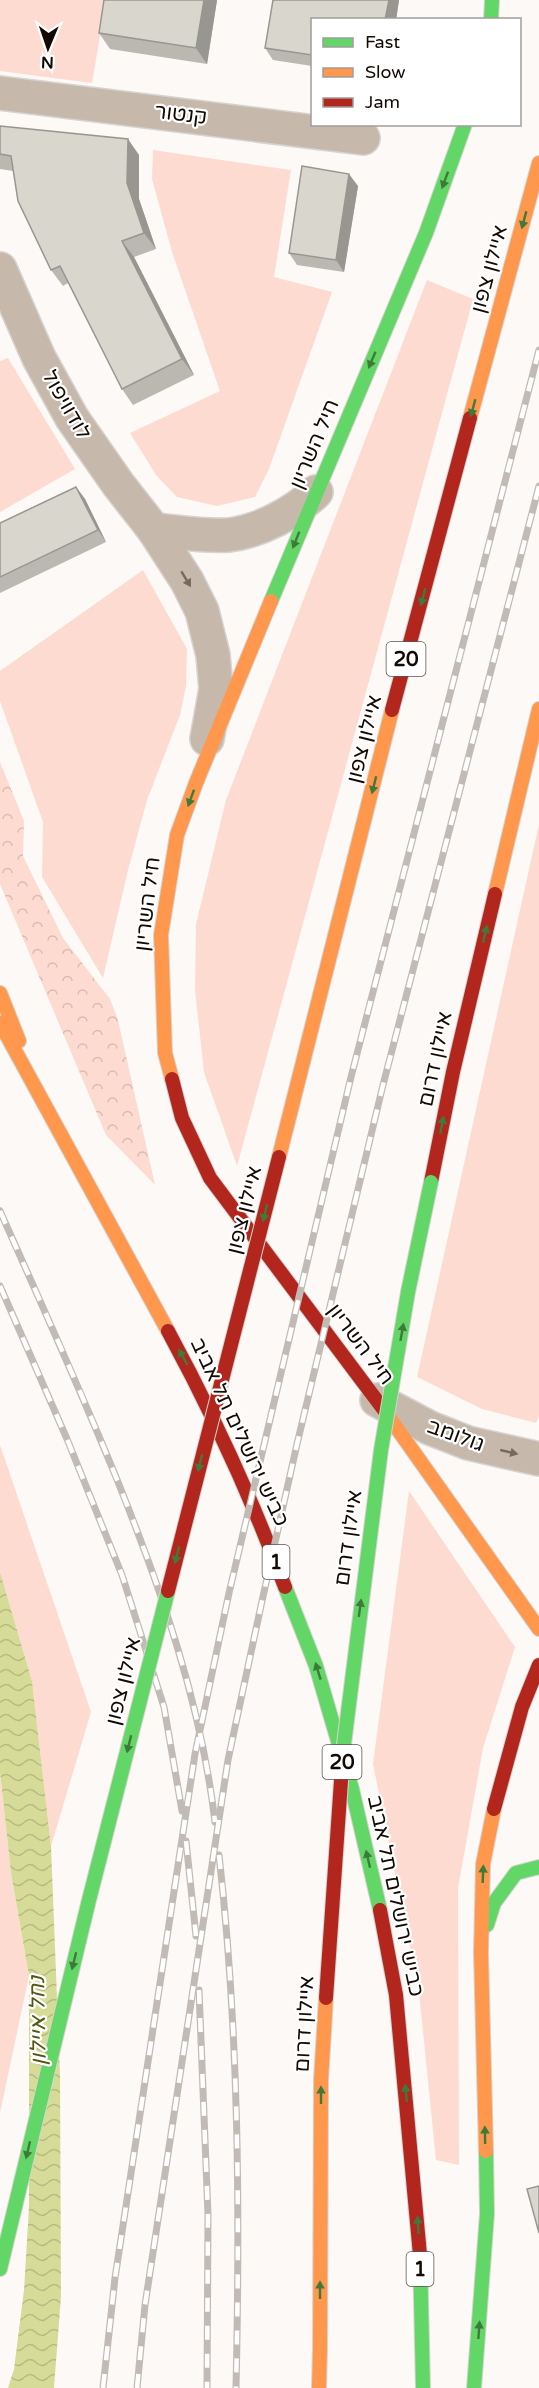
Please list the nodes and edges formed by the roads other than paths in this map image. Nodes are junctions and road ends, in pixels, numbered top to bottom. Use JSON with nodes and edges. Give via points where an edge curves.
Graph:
{"nodes":[{"id":1,"x":492,"y":0,"type":"edge"},
{"id":2,"x":502,"y":0,"type":"edge"},
{"id":3,"x":491,"y":18,"type":"edge"},
{"id":4,"x":498,"y":18,"type":"edge"},
{"id":5,"x":0,"y":93,"type":"edge"},
{"id":6,"x":464,"y":126,"type":"edge"},
{"id":7,"x":363,"y":138,"type":"dead end"},
{"id":8,"x":539,"y":164,"type":"edge"},
{"id":9,"x":0,"y":269,"type":"edge"},
{"id":10,"x":316,"y":492,"type":"junction"},
{"id":11,"x":154,"y":530,"type":"junction"},
{"id":12,"x":539,"y":709,"type":"edge"},
{"id":13,"x":201,"y":770,"type":"junction"},
{"id":14,"x":0,"y":993,"type":"edge"},
{"id":15,"x":0,"y":1023,"type":"edge"},
{"id":16,"x":39,"y":1093,"type":"junction"},
{"id":17,"x":377,"y":1400,"type":"junction"},
{"id":18,"x":539,"y":1459,"type":"edge"},
{"id":19,"x":539,"y":1629,"type":"edge"},
{"id":20,"x":539,"y":1665,"type":"edge"},
{"id":21,"x":539,"y":1867,"type":"edge"},
{"id":22,"x":481,"y":1953,"type":"junction"},
{"id":23,"x":0,"y":2269,"type":"edge"},
{"id":24,"x":319,"y":2388,"type":"edge"},
{"id":25,"x":423,"y":2388,"type":"edge"},
{"id":26,"x":474,"y":2388,"type":"edge"}],
"edges":[{"from":1,"to":3,"type":"main road"},
{"from":2,"to":4,"type":"main road"},
{"from":5,"to":7,"type":"street","name":"קנטור"},
{"from":6,"to":10,"type":"main road","name":"חיל השריון","one_way":true,"via":[[426,233]]},
{"from":8,"to":23,"type":"main road","name":"איילון צפון","number":"20","one_way":true,"bridge":true,"via":[[410,645],[70,1975]]},
{"from":9,"to":11,"type":"street","name":"לודוויפול","via":[[39,358],[72,418]]},
{"from":10,"to":11,"type":"street","via":[[284,516],[229,535]]},
{"from":10,"to":13,"type":"main road","name":"חיל השריון","one_way":true},
{"from":11,"to":13,"type":"street","name":"לודוויפול","one_way":true,"via":[[202,611],[213,655],[216,689]]},
{"from":24,"to":12,"type":"main road","name":"איילון דרום","number":"20","one_way":true,"bridge":true,"via":[[321,2080],[346,1717],[381,1450],[408,1292],[456,1060]]},
{"from":13,"to":17,"type":"main road","name":"חיל השריון","one_way":true,"via":[[177,835],[161,935],[165,1053],[182,1118],[210,1178]]},
{"from":14,"to":16,"type":"main road"},
{"from":15,"to":16,"type":"main road","name":"כביש ירושלים תל אביב","number":"1"},
{"from":25,"to":16,"type":"main road","name":"כביש ירושלים תל אביב","number":"1","one_way":true,"via":[[420,2246],[396,1995],[352,1789],[316,1666],[260,1521],[201,1391]]},
{"from":17,"to":18,"type":"street","name":"גולומב","one_way":true,"via":[[468,1443]]},
{"from":17,"to":19,"type":"main road","name":"חיל השריון"},
{"from":22,"to":20,"type":"main road","one_way":true,"via":[[485,1854],[498,1789]]},
{"from":21,"to":22,"type":"main road","via":[[516,1873],[502,1889],[488,1921]]},
{"from":26,"to":22,"type":"main road","one_way":true,"via":[[487,2214]]}]}
